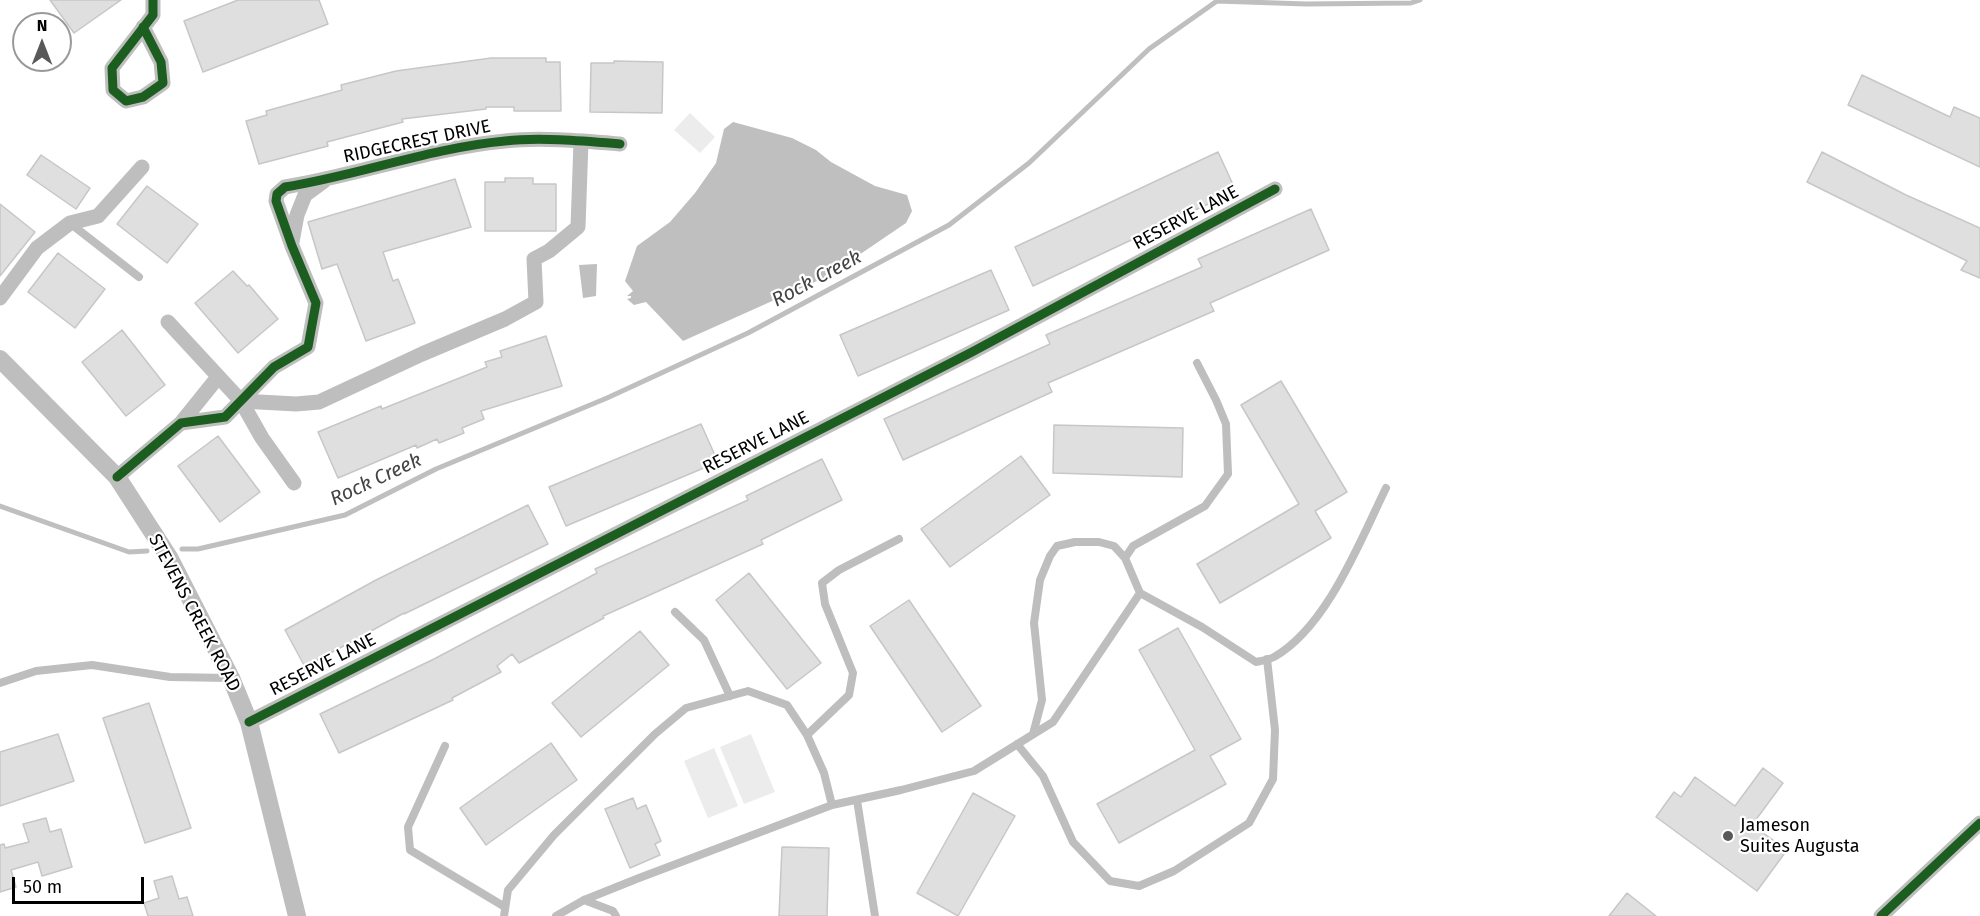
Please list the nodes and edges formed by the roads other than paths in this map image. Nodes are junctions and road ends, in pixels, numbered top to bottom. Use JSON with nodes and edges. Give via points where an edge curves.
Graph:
{"nodes":[{"id":1,"x":153,"y":0,"type":"edge"},
{"id":2,"x":143,"y":27,"type":"junction"},
{"id":3,"x":582,"y":141,"type":"junction"},
{"id":4,"x":620,"y":144,"type":"dead end"},
{"id":5,"x":142,"y":167,"type":"dead end"},
{"id":6,"x":328,"y":178,"type":"junction"},
{"id":7,"x":1275,"y":189,"type":"dead end"},
{"id":8,"x":70,"y":223,"type":"junction"},
{"id":9,"x":292,"y":246,"type":"junction"},
{"id":10,"x":139,"y":278,"type":"dead end"},
{"id":11,"x":0,"y":297,"type":"edge"},
{"id":12,"x":168,"y":322,"type":"dead end"},
{"id":13,"x":0,"y":359,"type":"edge"},
{"id":14,"x":1197,"y":363,"type":"dead end"},
{"id":15,"x":218,"y":377,"type":"junction"},
{"id":16,"x":241,"y":401,"type":"junction"},
{"id":17,"x":181,"y":423,"type":"junction"},
{"id":18,"x":117,"y":477,"type":"junction"},
{"id":19,"x":294,"y":483,"type":"dead end"},
{"id":20,"x":1386,"y":488,"type":"dead end"},
{"id":21,"x":898,"y":540,"type":"dead end"},
{"id":22,"x":1125,"y":558,"type":"junction"},
{"id":23,"x":1140,"y":593,"type":"junction"},
{"id":24,"x":675,"y":612,"type":"dead end"},
{"id":25,"x":1267,"y":659,"type":"junction"},
{"id":26,"x":231,"y":678,"type":"junction"},
{"id":27,"x":0,"y":683,"type":"edge"},
{"id":28,"x":730,"y":696,"type":"junction"},
{"id":29,"x":249,"y":722,"type":"junction"},
{"id":30,"x":1033,"y":734,"type":"junction"},
{"id":31,"x":807,"y":735,"type":"junction"},
{"id":32,"x":1017,"y":744,"type":"junction"},
{"id":33,"x":445,"y":746,"type":"dead end"},
{"id":34,"x":857,"y":800,"type":"junction"},
{"id":35,"x":832,"y":805,"type":"junction"},
{"id":36,"x":1980,"y":823,"type":"edge"},
{"id":37,"x":584,"y":900,"type":"junction"},
{"id":38,"x":505,"y":907,"type":"junction"},
{"id":39,"x":297,"y":916,"type":"edge"},
{"id":40,"x":504,"y":916,"type":"edge"},
{"id":41,"x":556,"y":916,"type":"edge"},
{"id":42,"x":616,"y":916,"type":"edge"},
{"id":43,"x":874,"y":916,"type":"edge"},
{"id":44,"x":1881,"y":916,"type":"edge"}],
"edges":[{"from":1,"to":2,"type":"street","via":[[153,15]]},
{"from":2,"to":2,"type":"street","via":[[161,62],[163,83],[143,98],[126,101],[113,90],[112,68]]},
{"from":3,"to":4,"type":"street","name":"RIDGECREST DRIVE"},
{"from":3,"to":6,"type":"street","name":"RIDGECREST DRIVE","via":[[506,141],[431,153]]},
{"from":3,"to":16,"type":"street","via":[[578,227],[534,259],[536,302],[319,402]]},
{"from":5,"to":8,"type":"street","via":[[98,216]]},
{"from":6,"to":9,"type":"street","name":"RIDGECREST DRIVE","via":[[305,195]]},
{"from":6,"to":9,"type":"street","via":[[285,187],[277,194]]},
{"from":7,"to":29,"type":"street","name":"RESERVE LANE","via":[[972,352]]},
{"from":8,"to":10,"type":"lane"},
{"from":8,"to":11,"type":"street","via":[[37,248]]},
{"from":9,"to":16,"type":"street","via":[[316,303],[308,346],[273,367]]},
{"from":12,"to":15,"type":"street"},
{"from":13,"to":18,"type":"street","name":"STEVENS CREEK ROAD"},
{"from":14,"to":22,"type":"lane","via":[[1226,424],[1228,474],[1204,506],[1133,546]]},
{"from":15,"to":16,"type":"street"},
{"from":15,"to":17,"type":"street"},
{"from":16,"to":17,"type":"street","via":[[225,417]]},
{"from":16,"to":19,"type":"street"},
{"from":17,"to":18,"type":"street"},
{"from":18,"to":26,"type":"street","name":"STEVENS CREEK ROAD","via":[[170,558]]},
{"from":20,"to":25,"type":"lane","via":[[1325,604],[1305,632]]},
{"from":21,"to":31,"type":"lane","via":[[822,583],[825,604],[853,673],[849,695]]},
{"from":22,"to":23,"type":"lane"},
{"from":22,"to":30,"type":"lane","via":[[1114,546],[1099,542],[1057,546],[1050,556],[1040,580],[1034,623],[1041,700]]},
{"from":23,"to":25,"type":"lane","via":[[1256,662]]},
{"from":23,"to":30,"type":"lane","via":[[1053,722]]},
{"from":24,"to":28,"type":"lane","via":[[704,640]]},
{"from":25,"to":32,"type":"lane","via":[[1275,730],[1273,779],[1249,824],[1174,871],[1139,886],[1110,881],[1073,842],[1043,776]]},
{"from":26,"to":27,"type":"lane","via":[[170,677],[92,665],[36,671]]},
{"from":26,"to":29,"type":"street","name":"STEVENS CREEK ROAD"},
{"from":28,"to":31,"type":"lane","via":[[748,691],[787,705]]},
{"from":28,"to":38,"type":"lane","via":[[686,708],[655,734],[554,835],[508,890]]},
{"from":29,"to":39,"type":"street","name":"STEVENS CREEK ROAD"},
{"from":30,"to":32,"type":"lane"},
{"from":31,"to":35,"type":"lane","via":[[824,773]]},
{"from":32,"to":34,"type":"lane","via":[[974,771]]},
{"from":33,"to":38,"type":"lane","via":[[408,827],[410,850]]},
{"from":34,"to":35,"type":"lane"},
{"from":34,"to":43,"type":"lane"},
{"from":35,"to":37,"type":"lane"},
{"from":36,"to":44,"type":"street"},
{"from":37,"to":41,"type":"lane"},
{"from":37,"to":42,"type":"lane","via":[[613,911]]},
{"from":38,"to":40,"type":"lane"}]}
